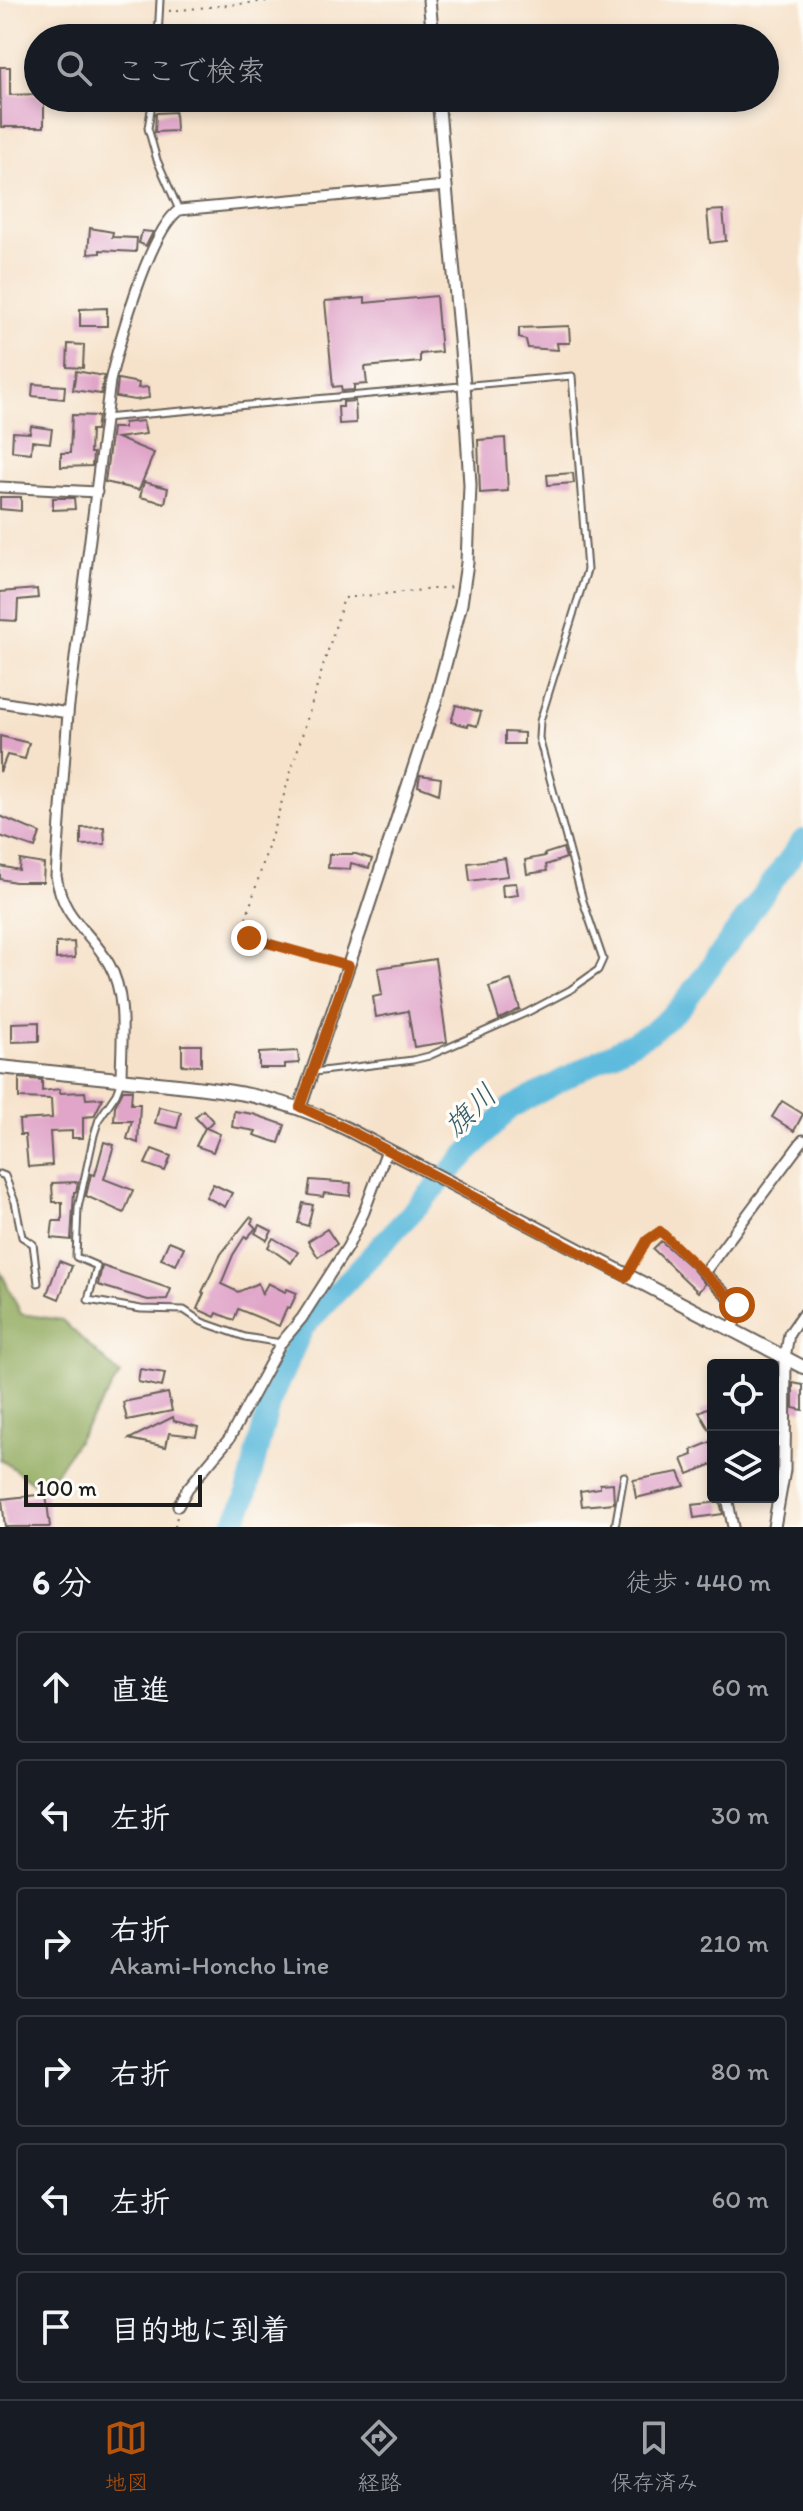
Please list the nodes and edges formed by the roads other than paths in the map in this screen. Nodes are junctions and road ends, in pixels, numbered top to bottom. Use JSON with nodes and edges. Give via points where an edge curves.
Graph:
{"nodes":[{"id":1,"x":160,"y":0,"type":"edge"},
{"id":2,"x":429,"y":0,"type":"edge"},
{"id":3,"x":159,"y":24,"type":"edge"},
{"id":4,"x":432,"y":24,"type":"edge"},
{"id":5,"x":151,"y":112,"type":"edge"},
{"id":6,"x":439,"y":112,"type":"edge"},
{"id":7,"x":446,"y":186,"type":"junction"},
{"id":8,"x":179,"y":210,"type":"junction"},
{"id":9,"x":464,"y":384,"type":"junction"},
{"id":10,"x":104,"y":418,"type":"junction"},
{"id":11,"x":0,"y":487,"type":"edge"},
{"id":12,"x":97,"y":492,"type":"junction"},
{"id":13,"x":0,"y":702,"type":"edge"},
{"id":14,"x":68,"y":713,"type":"junction"},
{"id":15,"x":0,"y":1067,"type":"edge"},
{"id":16,"x":313,"y":1072,"type":"junction"},
{"id":17,"x":121,"y":1080,"type":"junction"},
{"id":18,"x":300,"y":1107,"type":"junction"},
{"id":19,"x":803,"y":1140,"type":"edge"},
{"id":20,"x":393,"y":1153,"type":"junction"},
{"id":21,"x":0,"y":1174,"type":"edge"},
{"id":22,"x":38,"y":1283,"type":"dead end"},
{"id":23,"x":803,"y":1314,"type":"edge"},
{"id":24,"x":732,"y":1331,"type":"junction"},
{"id":25,"x":281,"y":1343,"type":"junction"},
{"id":26,"x":785,"y":1358,"type":"junction"},
{"id":27,"x":803,"y":1367,"type":"edge"},
{"id":28,"x":785,"y":1438,"type":"junction"},
{"id":29,"x":779,"y":1441,"type":"edge"},
{"id":30,"x":624,"y":1476,"type":"dead end"},
{"id":31,"x":728,"y":1503,"type":"edge"},
{"id":32,"x":178,"y":1506,"type":"dead end"},
{"id":33,"x":615,"y":1527,"type":"edge"},
{"id":34,"x":733,"y":1527,"type":"edge"},
{"id":35,"x":774,"y":1527,"type":"edge"}],
"edges":[{"from":1,"to":3,"type":"lane"},
{"from":2,"to":4,"type":"street"},
{"from":5,"to":8,"type":"lane","via":[[148,128],[157,160]]},
{"from":6,"to":7,"type":"street"},
{"from":7,"to":8,"type":"street"},
{"from":7,"to":9,"type":"street"},
{"from":8,"to":10,"type":"street","via":[[146,264],[121,335]]},
{"from":9,"to":10,"type":"lane"},
{"from":9,"to":16,"type":"street","via":[[470,485],[467,563],[450,648]]},
{"from":9,"to":16,"type":"lane","via":[[572,376],[587,570],[538,729],[603,959],[598,970],[570,990],[429,1056]]},
{"from":10,"to":12,"type":"street"},
{"from":11,"to":12,"type":"street"},
{"from":12,"to":14,"type":"street"},
{"from":13,"to":14,"type":"street"},
{"from":14,"to":17,"type":"street","via":[[56,876],[68,914],[111,966],[118,989]]},
{"from":15,"to":17,"type":"main road"},
{"from":16,"to":18,"type":"street"},
{"from":17,"to":18,"type":"main road","via":[[225,1090]]},
{"from":17,"to":25,"type":"lane","via":[[99,1119],[78,1208],[76,1257],[97,1266],[88,1300],[184,1310],[231,1332]]},
{"from":18,"to":20,"type":"main road"},
{"from":19,"to":24,"type":"street","via":[[704,1273],[737,1305]]},
{"from":20,"to":24,"type":"main road"},
{"from":20,"to":25,"type":"street","via":[[348,1246]]},
{"from":21,"to":22,"type":"lane","via":[[15,1202],[22,1237],[33,1244]]},
{"from":23,"to":26,"type":"street","via":[[789,1334]]},
{"from":24,"to":26,"type":"main road"},
{"from":25,"to":32,"type":"street","via":[[229,1439]]},
{"from":26,"to":27,"type":"main road"},
{"from":26,"to":28,"type":"street"},
{"from":28,"to":29,"type":"street"},
{"from":28,"to":35,"type":"street"},
{"from":30,"to":33,"type":"lane"},
{"from":31,"to":34,"type":"street"}]}
